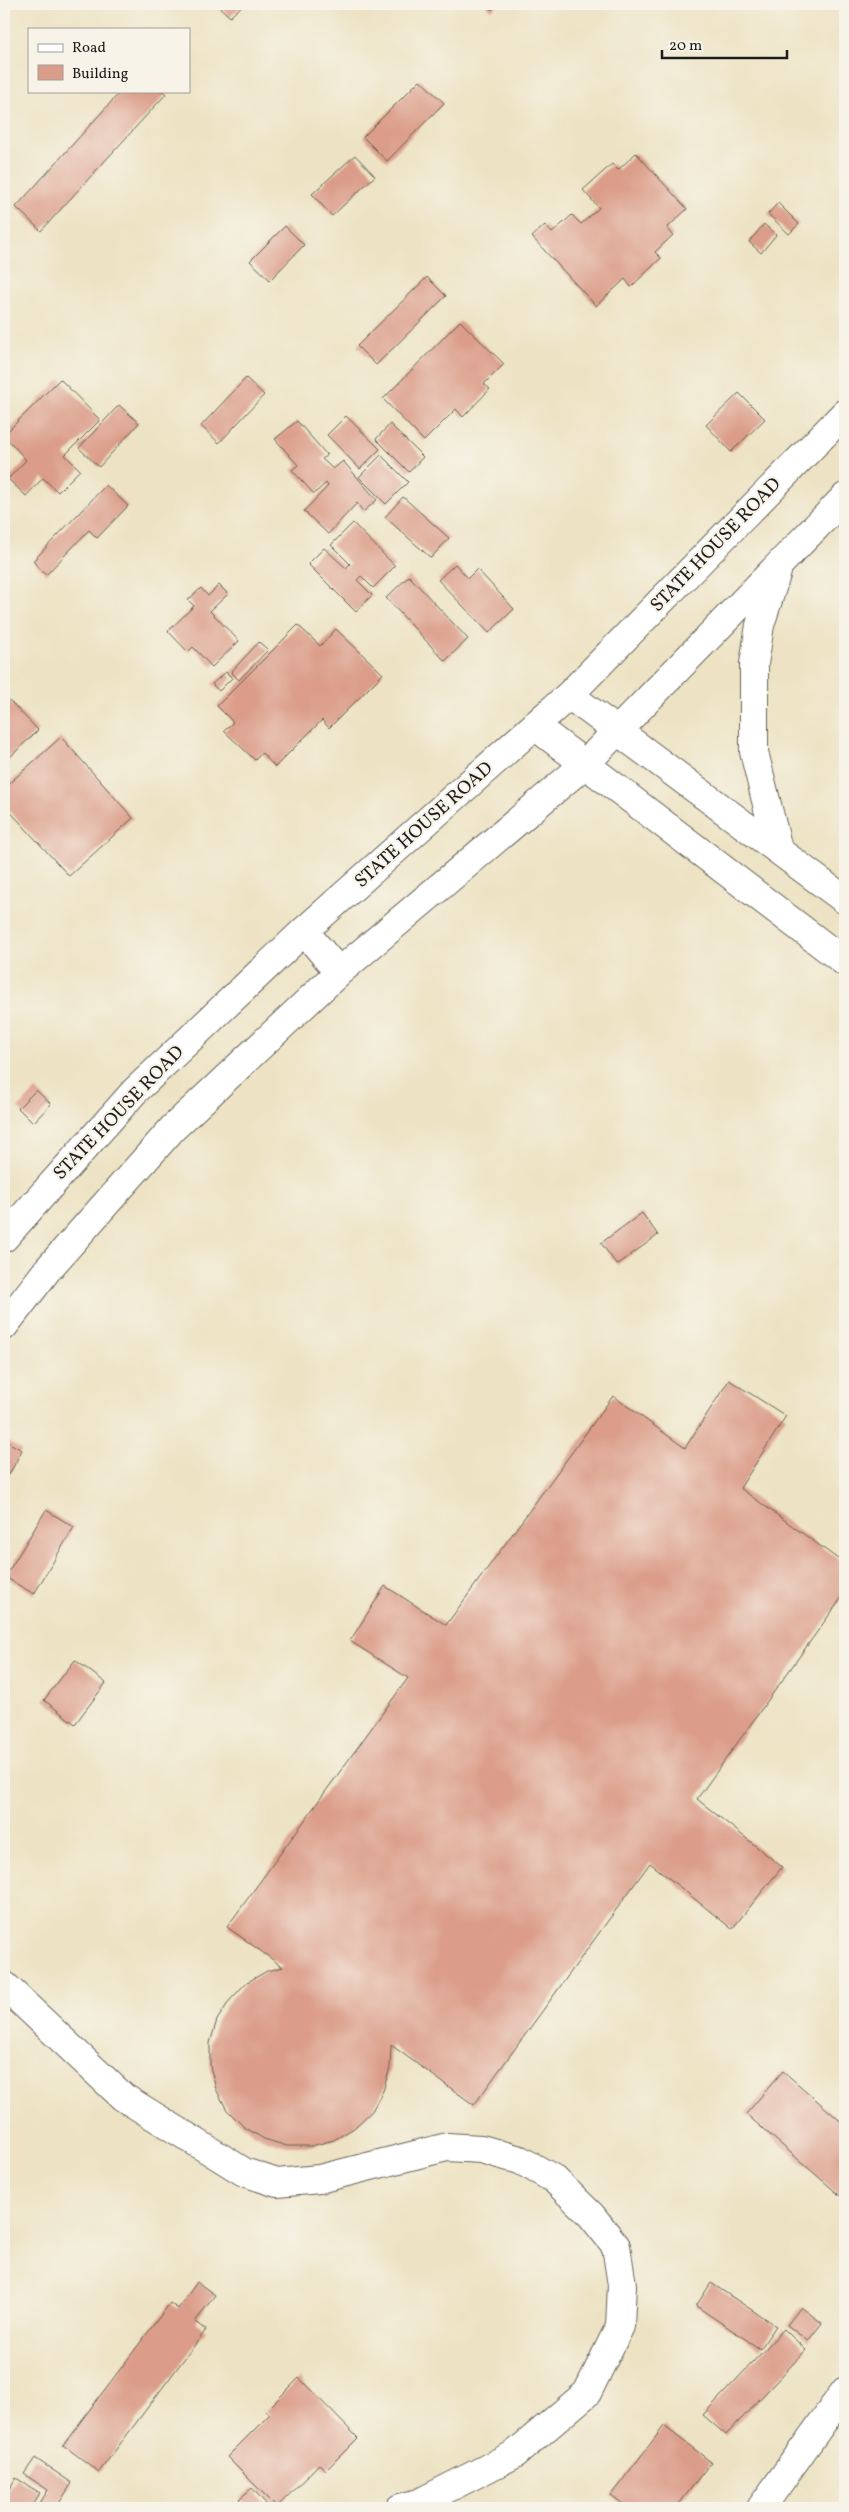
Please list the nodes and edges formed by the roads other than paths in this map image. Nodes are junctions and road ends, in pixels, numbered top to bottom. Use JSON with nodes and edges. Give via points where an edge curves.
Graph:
{"nodes":[{"id":1,"x":845,"y":413,"type":"edge"},
{"id":2,"x":845,"y":497,"type":"edge"},
{"id":3,"x":779,"y":566,"type":"junction"},
{"id":4,"x":569,"y":695,"type":"junction"},
{"id":5,"x":535,"y":726,"type":"junction"},
{"id":6,"x":616,"y":730,"type":"junction"},
{"id":7,"x":584,"y":765,"type":"junction"},
{"id":8,"x":778,"y":849,"type":"junction"},
{"id":9,"x":845,"y":900,"type":"edge"},
{"id":10,"x":304,"y":931,"type":"junction"},
{"id":11,"x":845,"y":962,"type":"edge"},
{"id":12,"x":339,"y":972,"type":"junction"},
{"id":13,"x":4,"y":1238,"type":"edge"},
{"id":14,"x":4,"y":1326,"type":"edge"},
{"id":15,"x":8,"y":1998,"type":"edge"},
{"id":16,"x":845,"y":2391,"type":"edge"},
{"id":17,"x":400,"y":2508,"type":"edge"},
{"id":18,"x":761,"y":2508,"type":"edge"}],
"edges":[{"from":1,"to":4,"type":"main road","name":"STATE HOUSE ROAD"},
{"from":2,"to":3,"type":"main road"},
{"from":3,"to":6,"type":"main road"},
{"from":3,"to":8,"type":"main road","via":[[760,625],[754,664],[754,752]]},
{"from":4,"to":5,"type":"main road","name":"STATE HOUSE ROAD"},
{"from":4,"to":6,"type":"main road"},
{"from":5,"to":7,"type":"main road"},
{"from":5,"to":10,"type":"main road","name":"STATE HOUSE ROAD"},
{"from":6,"to":7,"type":"main road"},
{"from":6,"to":8,"type":"main road"},
{"from":7,"to":11,"type":"main road"},
{"from":7,"to":12,"type":"main road"},
{"from":8,"to":9,"type":"main road"},
{"from":10,"to":12,"type":"main road"},
{"from":10,"to":13,"type":"main road","name":"STATE HOUSE ROAD","via":[[134,1092]]},
{"from":12,"to":14,"type":"main road","via":[[173,1128],[48,1269]]},
{"from":15,"to":17,"type":"main road","via":[[123,2097],[244,2172],[278,2183],[319,2179],[447,2147],[481,2149],[520,2160],[554,2179],[591,2215],[616,2246],[622,2285],[620,2326],[587,2393],[515,2454],[419,2503]]},
{"from":16,"to":18,"type":"main road"}]}
